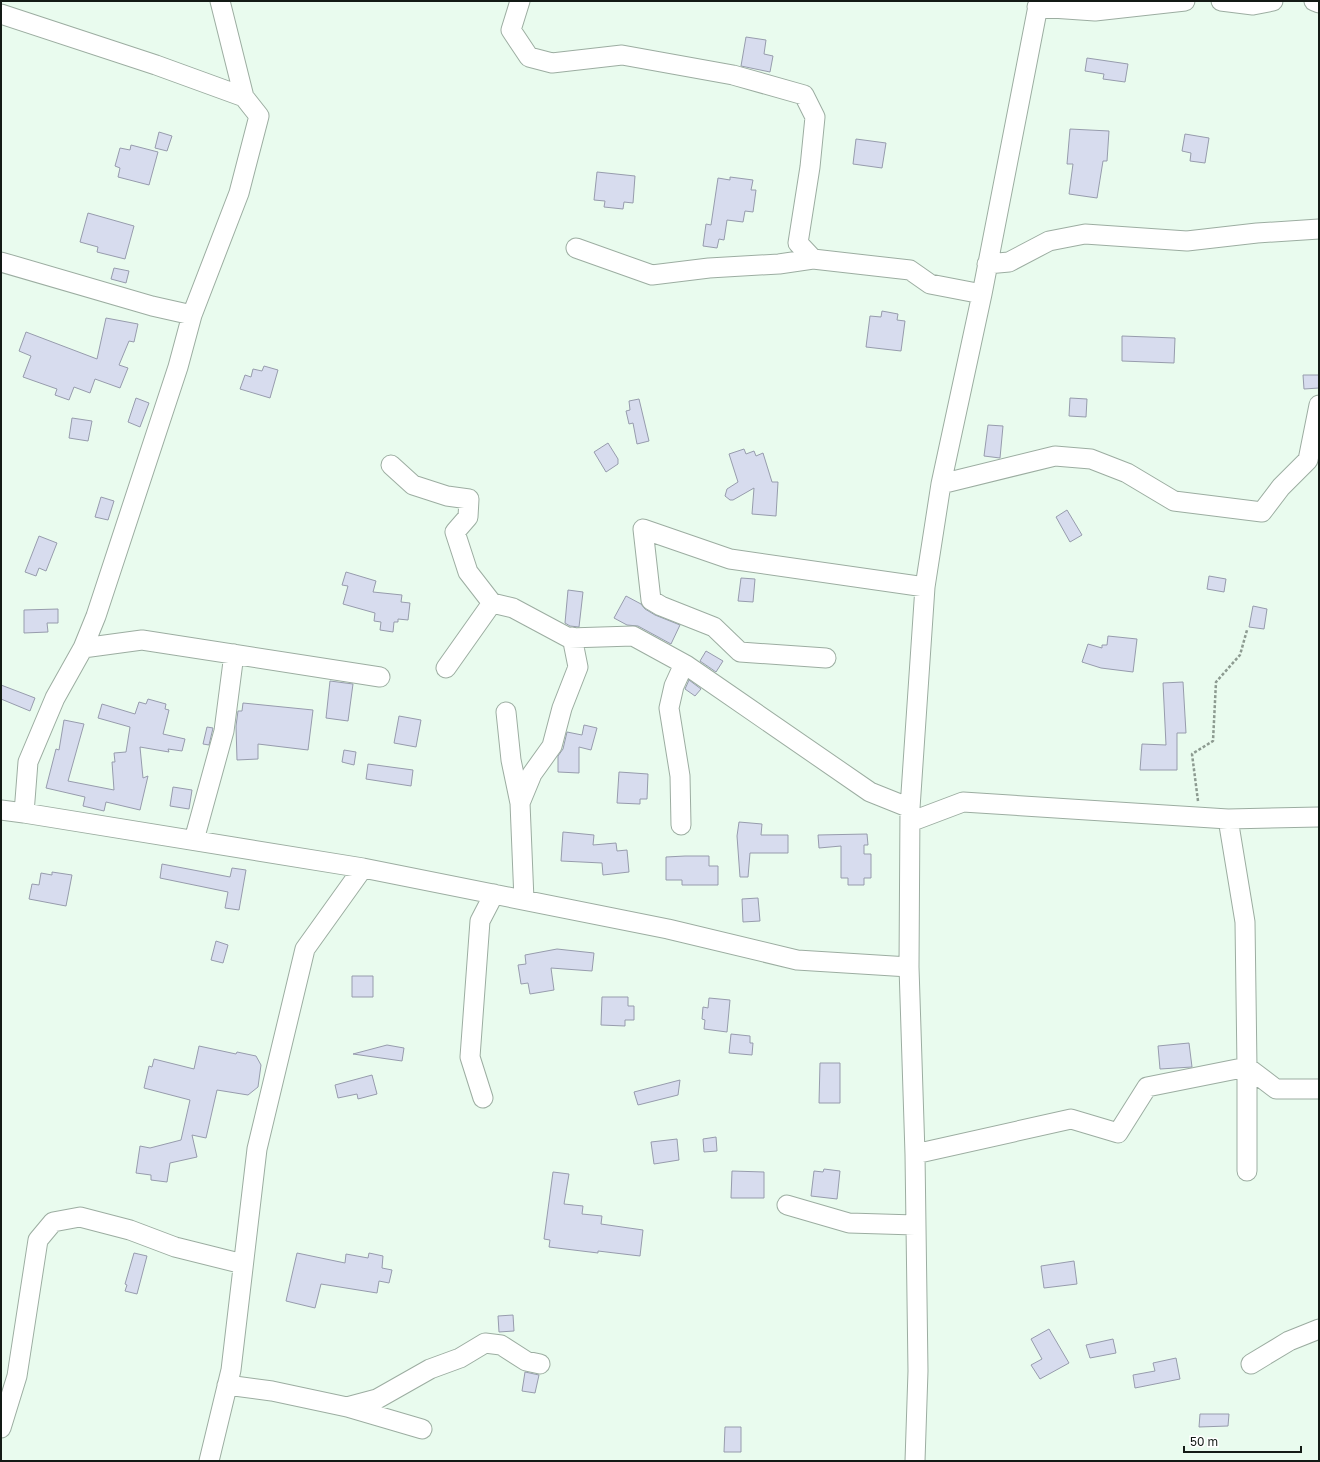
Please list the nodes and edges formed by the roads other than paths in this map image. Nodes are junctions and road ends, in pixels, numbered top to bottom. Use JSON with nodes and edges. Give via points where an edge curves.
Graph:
{"nodes":[{"id":1,"x":220,"y":1,"type":"edge"},
{"id":2,"x":520,"y":1,"type":"edge"},
{"id":3,"x":1185,"y":1,"type":"edge"},
{"id":4,"x":1221,"y":1,"type":"edge"},
{"id":5,"x":1273,"y":1,"type":"edge"},
{"id":6,"x":1314,"y":1,"type":"edge"},
{"id":7,"x":1319,"y":3,"type":"edge"},
{"id":8,"x":1038,"y":4,"type":"edge"},
{"id":9,"x":1,"y":14,"type":"edge"},
{"id":10,"x":244,"y":97,"type":"junction"},
{"id":11,"x":1319,"y":229,"type":"edge"},
{"id":12,"x":576,"y":248,"type":"dead end"},
{"id":13,"x":813,"y":260,"type":"junction"},
{"id":14,"x":1,"y":262,"type":"edge"},
{"id":15,"x":987,"y":264,"type":"junction"},
{"id":16,"x":982,"y":294,"type":"junction"},
{"id":17,"x":192,"y":316,"type":"junction"},
{"id":18,"x":1319,"y":405,"type":"edge"},
{"id":19,"x":391,"y":465,"type":"dead end"},
{"id":20,"x":941,"y":484,"type":"junction"},
{"id":21,"x":925,"y":588,"type":"junction"},
{"id":22,"x":492,"y":603,"type":"junction"},
{"id":23,"x":572,"y":637,"type":"junction"},
{"id":24,"x":83,"y":648,"type":"junction"},
{"id":25,"x":234,"y":654,"type":"junction"},
{"id":26,"x":826,"y":658,"type":"dead end"},
{"id":27,"x":684,"y":664,"type":"junction"},
{"id":28,"x":446,"y":668,"type":"dead end"},
{"id":29,"x":380,"y":677,"type":"dead end"},
{"id":30,"x":506,"y":712,"type":"dead end"},
{"id":31,"x":520,"y":803,"type":"junction"},
{"id":32,"x":1,"y":810,"type":"edge"},
{"id":33,"x":24,"y":812,"type":"junction"},
{"id":34,"x":910,"y":815,"type":"junction"},
{"id":35,"x":1319,"y":817,"type":"edge"},
{"id":36,"x":1228,"y":819,"type":"junction"},
{"id":37,"x":681,"y":825,"type":"dead end"},
{"id":38,"x":194,"y":840,"type":"junction"},
{"id":39,"x":363,"y":868,"type":"junction"},
{"id":40,"x":494,"y":894,"type":"junction"},
{"id":41,"x":524,"y":900,"type":"junction"},
{"id":42,"x":909,"y":967,"type":"junction"},
{"id":43,"x":1247,"y":1067,"type":"junction"},
{"id":44,"x":1319,"y":1089,"type":"edge"},
{"id":45,"x":483,"y":1098,"type":"dead end"},
{"id":46,"x":915,"y":1154,"type":"junction"},
{"id":47,"x":1247,"y":1171,"type":"dead end"},
{"id":48,"x":787,"y":1205,"type":"dead end"},
{"id":49,"x":915,"y":1225,"type":"junction"},
{"id":50,"x":243,"y":1264,"type":"junction"},
{"id":51,"x":1319,"y":1329,"type":"edge"},
{"id":52,"x":540,"y":1364,"type":"dead end"},
{"id":53,"x":1251,"y":1364,"type":"dead end"},
{"id":54,"x":227,"y":1385,"type":"junction"},
{"id":55,"x":347,"y":1407,"type":"junction"},
{"id":56,"x":1,"y":1428,"type":"edge"},
{"id":57,"x":422,"y":1430,"type":"dead end"},
{"id":58,"x":209,"y":1461,"type":"edge"},
{"id":59,"x":915,"y":1461,"type":"edge"}],
"edges":[{"from":1,"to":10,"type":"street"},
{"from":2,"to":13,"type":"street","via":[[511,30],[529,56],[552,63],[622,55],[733,75],[804,96],[814,117],[810,167],[798,243]]},
{"from":3,"to":8,"type":"street","via":[[1095,11]]},
{"from":4,"to":5,"type":"street","via":[[1253,5]]},
{"from":6,"to":7,"type":"street"},
{"from":8,"to":15,"type":"street"},
{"from":9,"to":10,"type":"street"},
{"from":10,"to":17,"type":"street","via":[[259,116],[239,193]]},
{"from":11,"to":15,"type":"street","via":[[1187,241],[1085,234],[1049,241],[1010,262]]},
{"from":12,"to":13,"type":"street","via":[[652,275]]},
{"from":13,"to":16,"type":"street","via":[[910,270],[930,284]]},
{"from":14,"to":17,"type":"street"},
{"from":15,"to":16,"type":"street"},
{"from":16,"to":20,"type":"street"},
{"from":17,"to":24,"type":"street","via":[[178,367],[96,616]]},
{"from":18,"to":20,"type":"street","via":[[1308,460],[1281,487],[1262,512],[1174,500],[1127,473],[1091,459],[1055,456]]},
{"from":19,"to":22,"type":"street","via":[[413,485],[447,496],[469,499],[468,517],[455,532],[468,572]]},
{"from":20,"to":21,"type":"street"},
{"from":21,"to":26,"type":"street","via":[[730,559],[643,529],[651,600],[714,627],[740,652]]},
{"from":21,"to":34,"type":"street"},
{"from":22,"to":23,"type":"street","via":[[513,608],[568,638]]},
{"from":22,"to":28,"type":"street"},
{"from":23,"to":27,"type":"street","via":[[633,636]]},
{"from":23,"to":31,"type":"street","via":[[578,667],[562,708],[552,746],[532,774]]},
{"from":24,"to":25,"type":"street","via":[[142,640]]},
{"from":24,"to":33,"type":"street","via":[[55,698],[28,762]]},
{"from":25,"to":29,"type":"street"},
{"from":25,"to":38,"type":"street","via":[[224,731]]},
{"from":27,"to":34,"type":"street","via":[[870,792]]},
{"from":27,"to":37,"type":"street","via":[[668,708],[680,776]]},
{"from":30,"to":31,"type":"street","via":[[511,760]]},
{"from":31,"to":41,"type":"street"},
{"from":32,"to":33,"type":"street"},
{"from":33,"to":38,"type":"street"},
{"from":34,"to":36,"type":"street","via":[[963,802]]},
{"from":34,"to":42,"type":"street"},
{"from":35,"to":36,"type":"street"},
{"from":36,"to":43,"type":"street","via":[[1245,922]]},
{"from":38,"to":39,"type":"street"},
{"from":39,"to":40,"type":"street"},
{"from":39,"to":50,"type":"street","via":[[305,949],[258,1149]]},
{"from":40,"to":41,"type":"street"},
{"from":40,"to":45,"type":"street","via":[[480,921],[470,1057]]},
{"from":41,"to":42,"type":"street","via":[[668,929],[797,960]]},
{"from":42,"to":46,"type":"street"},
{"from":43,"to":44,"type":"street","via":[[1276,1088]]},
{"from":43,"to":46,"type":"street","via":[[1147,1087],[1118,1133],[1071,1119]]},
{"from":43,"to":47,"type":"street"},
{"from":46,"to":49,"type":"street"},
{"from":48,"to":49,"type":"street","via":[[849,1223]]},
{"from":49,"to":59,"type":"street","via":[[918,1371]]},
{"from":50,"to":54,"type":"street"},
{"from":50,"to":56,"type":"street","via":[[175,1247],[130,1230],[80,1217],[53,1222],[38,1240],[17,1376]]},
{"from":51,"to":53,"type":"street","via":[[1288,1341]]},
{"from":52,"to":55,"type":"street","via":[[526,1362],[501,1345],[485,1343],[460,1358],[430,1369],[377,1399]]},
{"from":54,"to":55,"type":"street","via":[[272,1391]]},
{"from":54,"to":58,"type":"street"},
{"from":55,"to":57,"type":"street"}]}
